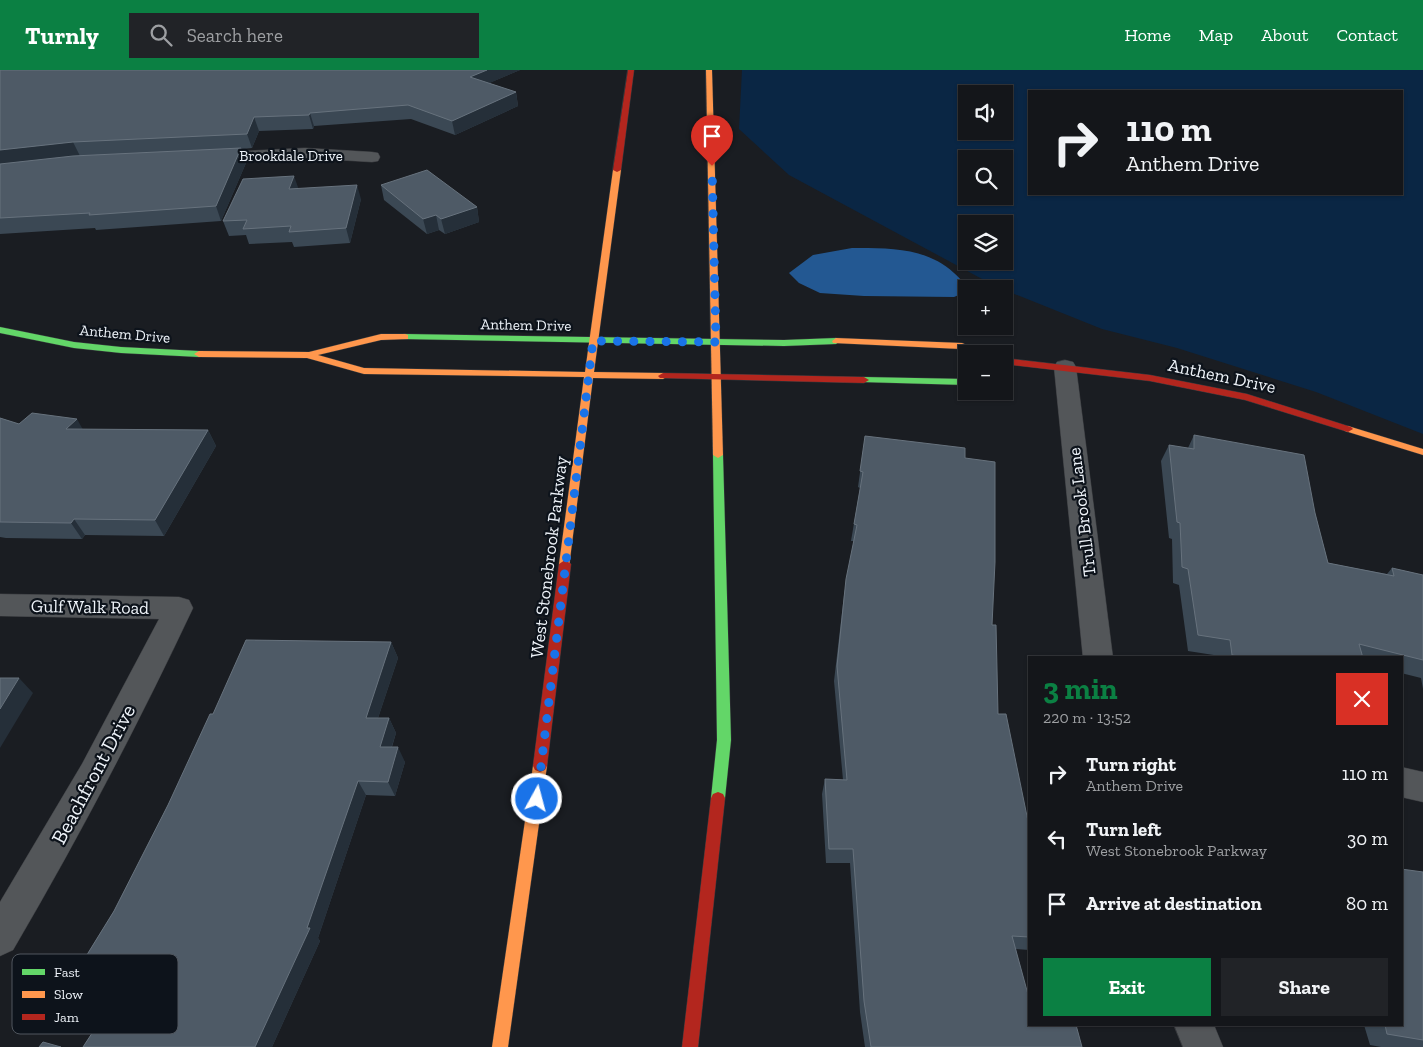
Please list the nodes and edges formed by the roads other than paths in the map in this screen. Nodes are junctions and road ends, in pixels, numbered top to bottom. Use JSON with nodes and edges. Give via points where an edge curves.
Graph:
{"nodes":[{"id":1,"x":631,"y":70,"type":"edge"},
{"id":2,"x":709,"y":70,"type":"edge"},
{"id":3,"x":372,"y":157,"type":"dead end"},
{"id":4,"x":188,"y":159,"type":"edge"},
{"id":5,"x":0,"y":330,"type":"edge"},
{"id":6,"x":593,"y":341,"type":"junction"},
{"id":7,"x":716,"y":342,"type":"junction"},
{"id":8,"x":958,"y":346,"type":"edge"},
{"id":9,"x":309,"y":355,"type":"junction"},
{"id":10,"x":1013,"y":363,"type":"edge"},
{"id":11,"x":1065,"y":367,"type":"junction"},
{"id":12,"x":589,"y":375,"type":"junction"},
{"id":13,"x":716,"y":376,"type":"junction"},
{"id":14,"x":958,"y":382,"type":"edge"},
{"id":15,"x":1423,"y":452,"type":"edge"},
{"id":16,"x":0,"y":605,"type":"edge"},
{"id":17,"x":179,"y":608,"type":"joint"},
{"id":18,"x":1098,"y":656,"type":"edge"},
{"id":19,"x":1403,"y":782,"type":"edge"},
{"id":20,"x":1423,"y":787,"type":"edge"},
{"id":21,"x":0,"y":937,"type":"edge"},
{"id":22,"x":1194,"y":1026,"type":"edge"},
{"id":23,"x":500,"y":1047,"type":"edge"},
{"id":24,"x":690,"y":1047,"type":"edge"},
{"id":25,"x":1203,"y":1047,"type":"edge"}],
"edges":[{"from":1,"to":6,"type":"street","name":"West Stonebrook Parkway"},
{"from":2,"to":7,"type":"street"},
{"from":3,"to":4,"type":"street","name":"Brookdale Drive","via":[[305,154]]},
{"from":5,"to":9,"type":"street","name":"Anthem Drive","via":[[74,344],[170,354]]},
{"from":6,"to":7,"type":"street","name":"Anthem Drive"},
{"from":6,"to":9,"type":"street","name":"Anthem Drive","via":[[381,337]]},
{"from":6,"to":12,"type":"street","name":"West Stonebrook Parkway"},
{"from":7,"to":8,"type":"street","name":"Anthem Drive"},
{"from":7,"to":13,"type":"street"},
{"from":9,"to":12,"type":"street","name":"Anthem Drive","via":[[364,371]]},
{"from":10,"to":11,"type":"street","name":"Anthem Drive"},
{"from":11,"to":15,"type":"street","name":"Anthem Drive","via":[[1150,378],[1247,397]]},
{"from":11,"to":18,"type":"street","name":"Trull Brook Lane"},
{"from":12,"to":13,"type":"street","name":"Anthem Drive"},
{"from":12,"to":23,"type":"street","name":"West Stonebrook Parkway","via":[[534,818]]},
{"from":13,"to":14,"type":"street","name":"Anthem Drive"},
{"from":13,"to":24,"type":"street","via":[[724,740]]},
{"from":16,"to":17,"type":"street","name":"Gulf Walk Road"},
{"from":17,"to":21,"type":"street","name":"Beachfront Drive","via":[[112,743]]},
{"from":19,"to":20,"type":"street"},
{"from":22,"to":25,"type":"street"}]}
